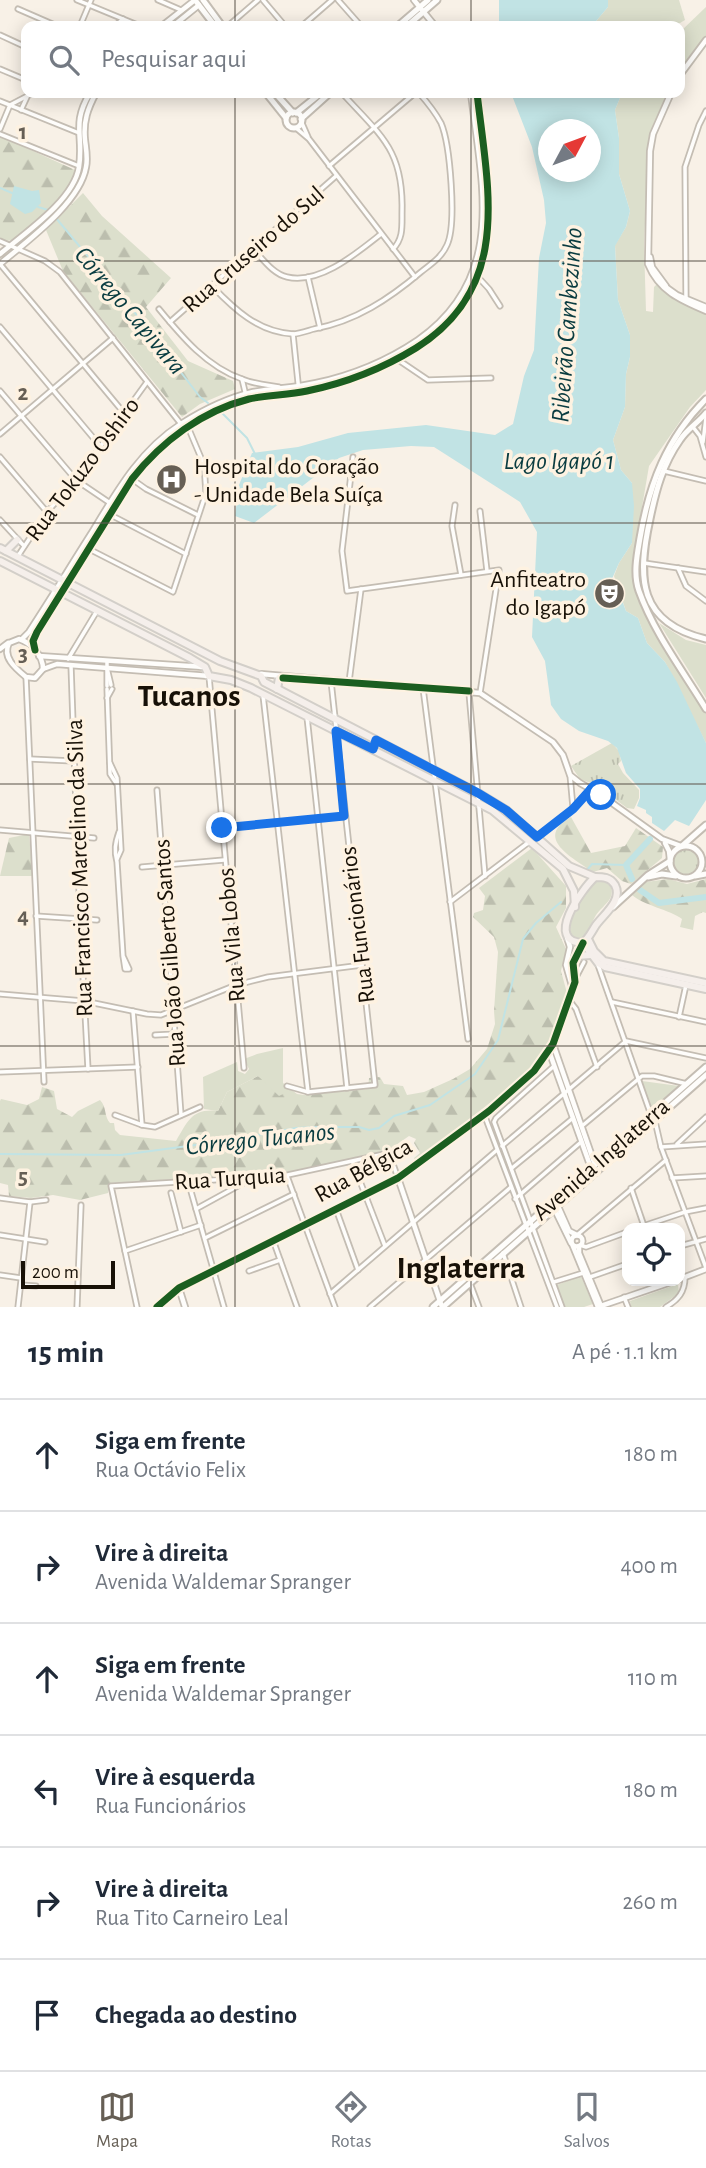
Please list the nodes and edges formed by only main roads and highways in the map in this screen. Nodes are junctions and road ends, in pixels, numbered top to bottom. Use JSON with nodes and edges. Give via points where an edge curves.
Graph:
{"nodes":[{"id":1,"x":428,"y":0,"type":"edge"},
{"id":2,"x":437,"y":0,"type":"edge"},
{"id":3,"x":199,"y":1,"type":"edge"},
{"id":4,"x":421,"y":10,"type":"junction"},
{"id":5,"x":212,"y":21,"type":"edge"},
{"id":6,"x":217,"y":21,"type":"edge"},
{"id":7,"x":405,"y":21,"type":"edge"},
{"id":8,"x":411,"y":21,"type":"edge"},
{"id":9,"x":271,"y":98,"type":"edge"},
{"id":10,"x":280,"y":98,"type":"edge"},
{"id":11,"x":314,"y":98,"type":"edge"},
{"id":12,"x":325,"y":98,"type":"edge"},
{"id":13,"x":294,"y":113,"type":"junction"},
{"id":14,"x":286,"y":118,"type":"junction"},
{"id":15,"x":301,"y":120,"type":"junction"},
{"id":16,"x":706,"y":398,"type":"edge"},
{"id":17,"x":690,"y":416,"type":"junction"},
{"id":18,"x":706,"y":417,"type":"edge"},
{"id":19,"x":693,"y":428,"type":"junction"},
{"id":20,"x":660,"y":470,"type":"junction"},
{"id":21,"x":17,"y":540,"type":"road end"},
{"id":22,"x":3,"y":550,"type":"edge"},
{"id":23,"x":0,"y":561,"type":"edge"},
{"id":24,"x":706,"y":639,"type":"edge"},
{"id":25,"x":190,"y":658,"type":"junction"},
{"id":26,"x":220,"y":661,"type":"junction"},
{"id":27,"x":205,"y":667,"type":"junction"},
{"id":28,"x":191,"y":668,"type":"road end"},
{"id":29,"x":281,"y":678,"type":"road end"},
{"id":30,"x":264,"y":682,"type":"junction"},
{"id":31,"x":251,"y":688,"type":"junction"},
{"id":32,"x":277,"y":689,"type":"junction"},
{"id":33,"x":706,"y":709,"type":"edge"},
{"id":34,"x":376,"y":740,"type":"junction"},
{"id":35,"x":373,"y":749,"type":"junction"},
{"id":36,"x":706,"y":825,"type":"edge"},
{"id":37,"x":534,"y":839,"type":"junction"},
{"id":38,"x":682,"y":846,"type":"junction"},
{"id":39,"x":670,"y":860,"type":"junction"},
{"id":40,"x":704,"y":861,"type":"edge"},
{"id":41,"x":706,"y":874,"type":"edge"},
{"id":42,"x":695,"y":876,"type":"junction"},
{"id":43,"x":594,"y":877,"type":"junction"},
{"id":44,"x":678,"y":877,"type":"junction"},
{"id":45,"x":645,"y":878,"type":"junction"},
{"id":46,"x":617,"y":888,"type":"junction"},
{"id":47,"x":630,"y":891,"type":"junction"},
{"id":48,"x":575,"y":907,"type":"junction"},
{"id":49,"x":609,"y":910,"type":"junction"},
{"id":50,"x":585,"y":941,"type":"junction"},
{"id":51,"x":591,"y":955,"type":"junction"},
{"id":52,"x":576,"y":956,"type":"road end"},
{"id":53,"x":686,"y":982,"type":"junction"},
{"id":54,"x":706,"y":983,"type":"edge"},
{"id":55,"x":706,"y":989,"type":"edge"},
{"id":56,"x":706,"y":1067,"type":"edge"},
{"id":57,"x":702,"y":1077,"type":"edge"},
{"id":58,"x":653,"y":1118,"type":"junction"},
{"id":59,"x":530,"y":1227,"type":"junction"},
{"id":60,"x":483,"y":1267,"type":"junction"},
{"id":61,"x":442,"y":1305,"type":"edge"},
{"id":62,"x":433,"y":1307,"type":"edge"}],
"edges":[{"from":1,"to":4,"type":"main road"},
{"from":2,"to":4,"type":"main road"},
{"from":3,"to":5,"type":"main road"},
{"from":3,"to":6,"type":"main road"},
{"from":4,"to":7,"type":"main road"},
{"from":4,"to":8,"type":"main road"},
{"from":9,"to":14,"type":"main road"},
{"from":10,"to":13,"type":"main road"},
{"from":11,"to":13,"type":"main road"},
{"from":12,"to":15,"type":"main road"},
{"from":13,"to":14,"type":"main road"},
{"from":13,"to":15,"type":"main road"},
{"from":14,"to":15,"type":"main road","via":[[288,125],[296,128]]},
{"from":16,"to":17,"type":"main road"},
{"from":17,"to":19,"type":"main road"},
{"from":17,"to":20,"type":"main road"},
{"from":18,"to":19,"type":"main road"},
{"from":19,"to":20,"type":"main road","via":[[685,432]]},
{"from":20,"to":24,"type":"main road","via":[[642,562],[644,589],[661,619]]},
{"from":20,"to":33,"type":"main road","via":[[645,511],[636,563],[638,588]]},
{"from":21,"to":22,"type":"main road"},
{"from":22,"to":26,"type":"main road"},
{"from":23,"to":25,"type":"main road"},
{"from":25,"to":27,"type":"main road"},
{"from":25,"to":28,"type":"main road"},
{"from":26,"to":27,"type":"main road"},
{"from":26,"to":30,"type":"main road","via":[[261,676]]},
{"from":27,"to":31,"type":"main road","via":[[209,676]]},
{"from":29,"to":32,"type":"main road"},
{"from":30,"to":31,"type":"main road"},
{"from":30,"to":32,"type":"main road"},
{"from":31,"to":35,"type":"main road"},
{"from":32,"to":34,"type":"main road"},
{"from":34,"to":35,"type":"main road"},
{"from":34,"to":37,"type":"main road","via":[[506,810]]},
{"from":35,"to":37,"type":"main road","via":[[479,802]]},
{"from":36,"to":38,"type":"main road"},
{"from":37,"to":43,"type":"main road","via":[[569,866]]},
{"from":37,"to":48,"type":"main road","via":[[570,879]]},
{"from":38,"to":39,"type":"main road"},
{"from":38,"to":40,"type":"main road","via":[[695,849]]},
{"from":39,"to":44,"type":"main road"},
{"from":39,"to":45,"type":"main road","name":"Rua Bélgica"},
{"from":40,"to":42,"type":"main road"},
{"from":41,"to":42,"type":"main road"},
{"from":42,"to":44,"type":"main road"},
{"from":43,"to":46,"type":"main road","via":[[604,877]]},
{"from":43,"to":48,"type":"main road","name":"Rua Bélgica"},
{"from":44,"to":45,"type":"main road"},
{"from":45,"to":47,"type":"main road","name":"Rua Bélgica"},
{"from":46,"to":47,"type":"main road"},
{"from":46,"to":49,"type":"main road"},
{"from":47,"to":49,"type":"main road","name":"Rua Bélgica"},
{"from":48,"to":50,"type":"main road","name":"Rua Bélgica","via":[[564,929],[574,942]]},
{"from":49,"to":50,"type":"main road","name":"Rua Bélgica"},
{"from":50,"to":51,"type":"main road"},
{"from":50,"to":53,"type":"main road","via":[[604,961]]},
{"from":51,"to":52,"type":"main road"},
{"from":51,"to":53,"type":"main road","via":[[612,969]]},
{"from":53,"to":54,"type":"main road"},
{"from":53,"to":55,"type":"main road"},
{"from":56,"to":57,"type":"main road","name":"Avenida Inglaterra"},
{"from":57,"to":58,"type":"main road","name":"Avenida Inglaterra"},
{"from":57,"to":58,"type":"main road","name":"Avenida Inglaterra","via":[[687,1084]]},
{"from":58,"to":59,"type":"main road","name":"Avenida Inglaterra"},
{"from":59,"to":60,"type":"main road","name":"Avenida Inglaterra"},
{"from":59,"to":60,"type":"main road","name":"Avenida Inglaterra"},
{"from":60,"to":61,"type":"main road","name":"Avenida Inglaterra"},
{"from":60,"to":61,"type":"main road","name":"Avenida Inglaterra"},
{"from":61,"to":62,"type":"main road","name":"Avenida Inglaterra"}]}
